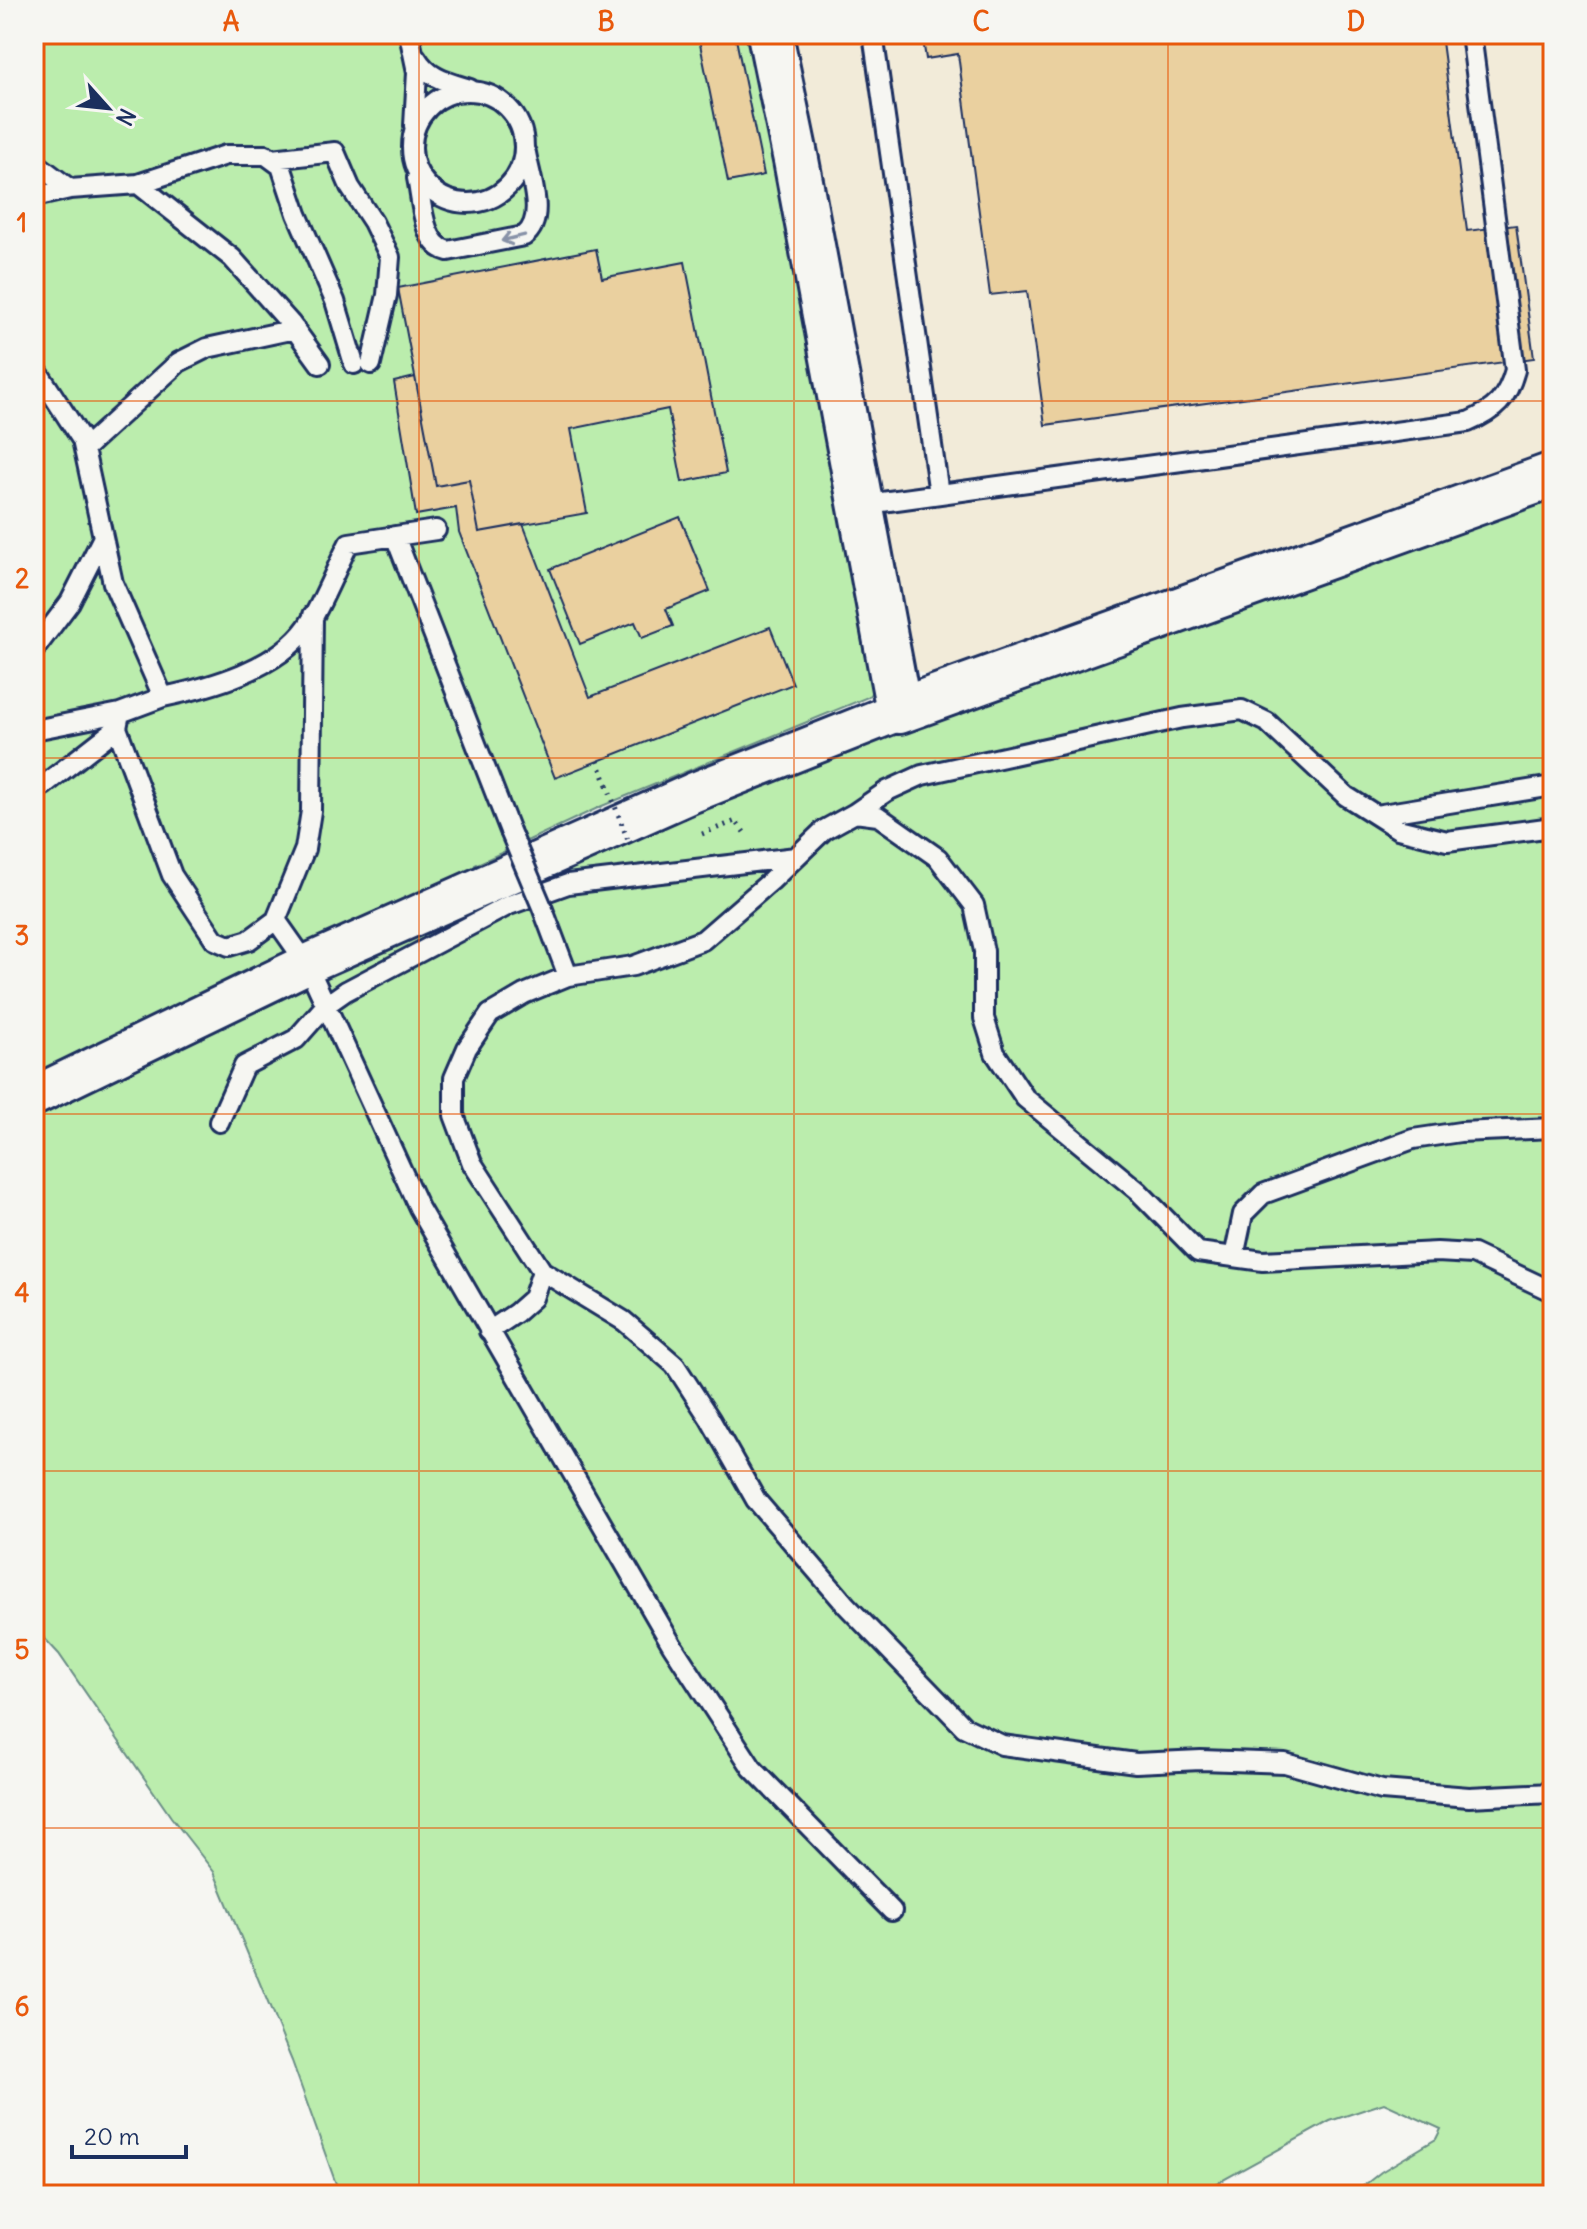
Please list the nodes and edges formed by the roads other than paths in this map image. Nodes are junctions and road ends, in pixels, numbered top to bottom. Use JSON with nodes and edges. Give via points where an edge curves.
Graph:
{"nodes":[{"id":1,"x":409,"y":34,"type":"edge"},
{"id":2,"x":770,"y":34,"type":"edge"},
{"id":3,"x":873,"y":34,"type":"edge"},
{"id":4,"x":1471,"y":34,"type":"edge"},
{"id":5,"x":414,"y":54,"type":"junction"},
{"id":6,"x":483,"y":92,"type":"junction"},
{"id":7,"x":525,"y":146,"type":"junction"},
{"id":8,"x":413,"y":147,"type":"junction"},
{"id":9,"x":272,"y":159,"type":"junction"},
{"id":10,"x":34,"y":162,"type":"edge"},
{"id":11,"x":138,"y":184,"type":"junction"},
{"id":12,"x":70,"y":189,"type":"junction"},
{"id":13,"x":34,"y":197,"type":"edge"},
{"id":14,"x":295,"y":329,"type":"junction"},
{"id":15,"x":320,"y":364,"type":"dead end"},
{"id":16,"x":34,"y":366,"type":"edge"},
{"id":17,"x":84,"y":449,"type":"junction"},
{"id":18,"x":1553,"y":475,"type":"edge"},
{"id":19,"x":939,"y":494,"type":"junction"},
{"id":20,"x":860,"y":505,"type":"junction"},
{"id":21,"x":436,"y":530,"type":"dead end"},
{"id":22,"x":395,"y":536,"type":"junction"},
{"id":23,"x":103,"y":537,"type":"junction"},
{"id":24,"x":313,"y":615,"type":"junction"},
{"id":25,"x":34,"y":650,"type":"edge"},
{"id":26,"x":163,"y":697,"type":"junction"},
{"id":27,"x":899,"y":711,"type":"junction"},
{"id":28,"x":119,"y":721,"type":"junction"},
{"id":29,"x":34,"y":730,"type":"edge"},
{"id":30,"x":1553,"y":786,"type":"edge"},
{"id":31,"x":34,"y":789,"type":"edge"},
{"id":32,"x":855,"y":813,"type":"junction"},
{"id":33,"x":1376,"y":815,"type":"junction"},
{"id":34,"x":1553,"y":827,"type":"edge"},
{"id":35,"x":796,"y":857,"type":"junction"},
{"id":36,"x":276,"y":920,"type":"junction"},
{"id":37,"x":307,"y":964,"type":"junction"},
{"id":38,"x":568,"y":976,"type":"junction"},
{"id":39,"x":326,"y":1005,"type":"junction"},
{"id":40,"x":34,"y":1096,"type":"edge"},
{"id":41,"x":219,"y":1122,"type":"dead end"},
{"id":42,"x":1553,"y":1128,"type":"edge"},
{"id":43,"x":1234,"y":1257,"type":"junction"},
{"id":44,"x":542,"y":1271,"type":"junction"},
{"id":45,"x":1553,"y":1292,"type":"edge"},
{"id":46,"x":489,"y":1331,"type":"junction"},
{"id":47,"x":1553,"y":1793,"type":"edge"},
{"id":48,"x":892,"y":1911,"type":"dead end"}],
"edges":[{"from":1,"to":5,"type":"lane"},
{"from":2,"to":20,"type":"street"},
{"from":3,"to":19,"type":"lane"},
{"from":4,"to":19,"type":"lane","via":[[1515,370],[1509,389],[1490,413],[1468,422]]},
{"from":5,"to":6,"type":"lane","via":[[435,78]]},
{"from":5,"to":8,"type":"lane"},
{"from":6,"to":7,"type":"lane","via":[[513,112]]},
{"from":6,"to":8,"type":"lane","via":[[446,95],[431,105],[419,120]]},
{"from":7,"to":8,"type":"lane","via":[[522,165],[500,194],[464,204],[430,189],[418,174]]},
{"from":7,"to":8,"type":"lane","one_way":true,"via":[[536,213],[530,231],[448,251],[430,237]]},
{"from":9,"to":9,"type":"lane","via":[[281,166],[362,364],[387,295],[390,257],[335,152]]},
{"from":9,"to":11,"type":"lane","via":[[226,155]]},
{"from":10,"to":12,"type":"lane"},
{"from":11,"to":12,"type":"lane"},
{"from":11,"to":14,"type":"lane","via":[[232,258]]},
{"from":12,"to":13,"type":"lane"},
{"from":14,"to":15,"type":"lane"},
{"from":14,"to":17,"type":"lane","via":[[207,348],[179,362]]},
{"from":16,"to":17,"type":"lane"},
{"from":17,"to":23,"type":"lane"},
{"from":18,"to":27,"type":"street"},
{"from":19,"to":20,"type":"lane"},
{"from":20,"to":27,"type":"street"},
{"from":21,"to":22,"type":"lane"},
{"from":22,"to":24,"type":"lane","via":[[349,543]]},
{"from":22,"to":38,"type":"lane","bridge":true},
{"from":23,"to":25,"type":"lane","via":[[70,602]]},
{"from":23,"to":26,"type":"lane","via":[[113,583]]},
{"from":24,"to":26,"type":"lane","via":[[272,660]]},
{"from":24,"to":36,"type":"lane","via":[[311,811],[305,849]]},
{"from":26,"to":28,"type":"lane"},
{"from":27,"to":37,"type":"street","via":[[692,793]]},
{"from":28,"to":29,"type":"lane"},
{"from":28,"to":31,"type":"lane"},
{"from":28,"to":36,"type":"lane","via":[[172,875],[215,940],[229,946],[249,940]]},
{"from":30,"to":33,"type":"lane"},
{"from":32,"to":33,"type":"lane","via":[[922,775],[1182,718],[1242,710],[1267,722],[1346,796]]},
{"from":32,"to":35,"type":"lane","via":[[824,830]]},
{"from":32,"to":43,"type":"lane","via":[[878,816],[938,858],[974,905],[984,951],[984,1018],[995,1053],[1025,1098],[1138,1191],[1198,1252]]},
{"from":33,"to":34,"type":"lane","via":[[1398,829],[1447,841]]},
{"from":35,"to":38,"type":"lane","via":[[703,940],[633,966]]},
{"from":35,"to":39,"type":"lane","via":[[568,884],[509,905]]},
{"from":36,"to":37,"type":"lane"},
{"from":37,"to":39,"type":"lane"},
{"from":37,"to":40,"type":"street"},
{"from":38,"to":44,"type":"lane","via":[[490,1014],[454,1078],[454,1115],[472,1163]]},
{"from":39,"to":41,"type":"lane","via":[[296,1039],[244,1066]]},
{"from":39,"to":46,"type":"lane","via":[[419,1208]]},
{"from":42,"to":43,"type":"lane","via":[[1413,1139],[1263,1194],[1243,1214]]},
{"from":43,"to":45,"type":"lane","via":[[1263,1261],[1473,1254]]},
{"from":44,"to":46,"type":"lane","via":[[533,1298]]},
{"from":44,"to":47,"type":"lane","via":[[624,1321],[675,1365],[756,1500],[846,1605],[964,1727],[1002,1745],[1136,1763],[1285,1763],[1382,1790],[1469,1797]]},
{"from":46,"to":48,"type":"lane","via":[[672,1645],[752,1768]]}]}
